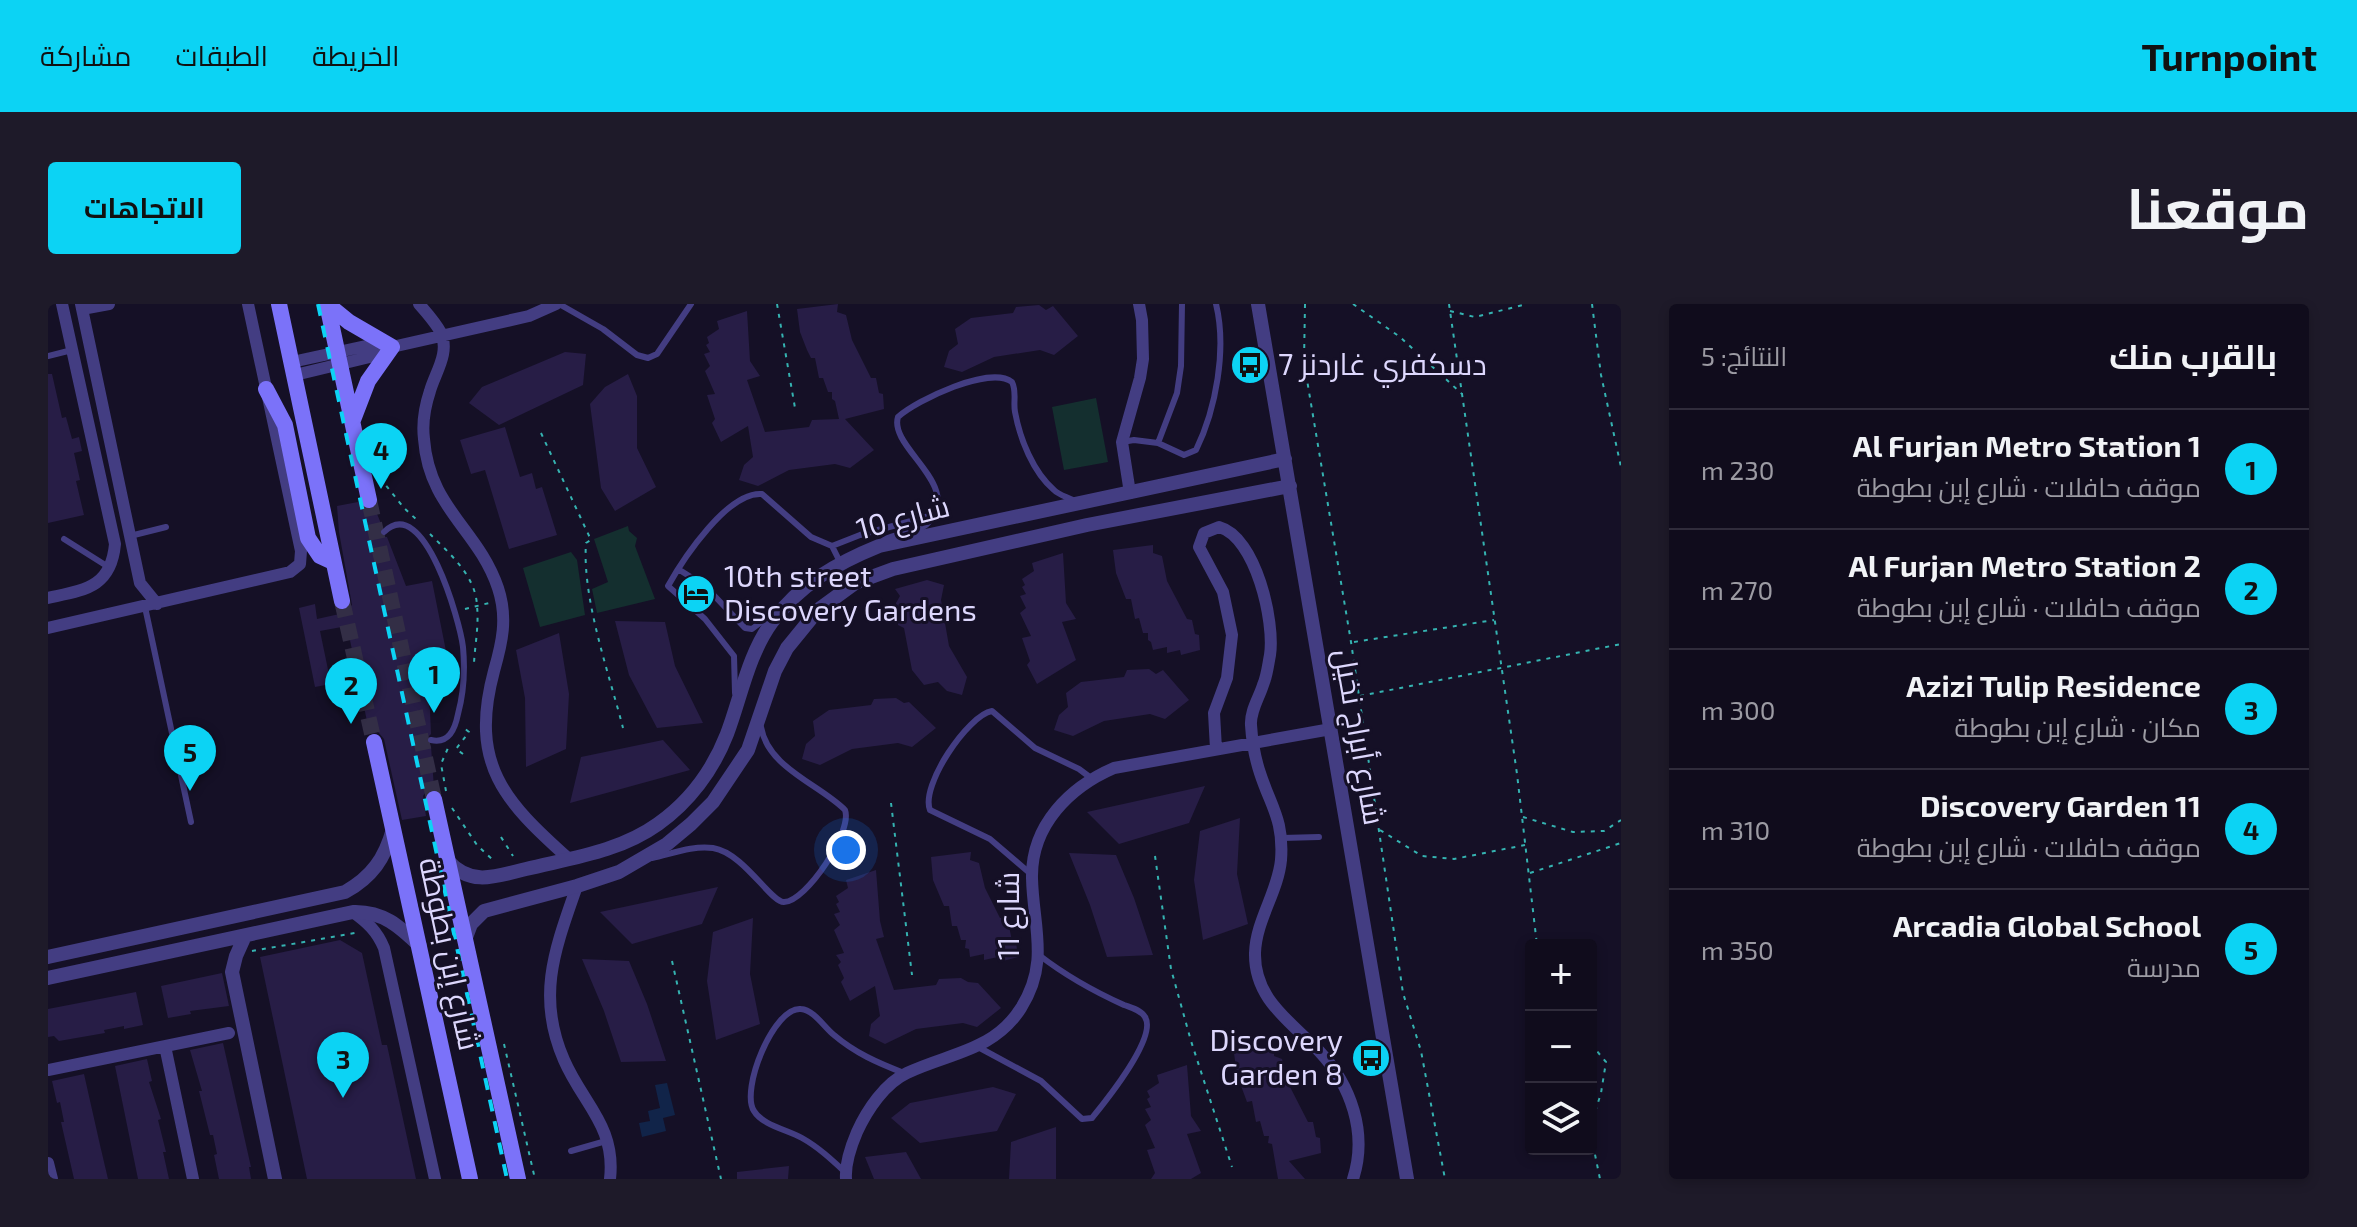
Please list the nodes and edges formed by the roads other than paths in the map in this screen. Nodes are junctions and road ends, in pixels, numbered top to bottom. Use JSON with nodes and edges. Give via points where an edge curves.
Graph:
{"nodes":[{"id":1,"x":62,"y":304,"type":"edge"},
{"id":2,"x":109,"y":304,"type":"edge"},
{"id":3,"x":248,"y":304,"type":"edge"},
{"id":4,"x":279,"y":304,"type":"edge"},
{"id":5,"x":327,"y":304,"type":"edge"},
{"id":6,"x":419,"y":304,"type":"edge"},
{"id":7,"x":557,"y":304,"type":"edge"},
{"id":8,"x":691,"y":304,"type":"edge"},
{"id":9,"x":1139,"y":304,"type":"edge"},
{"id":10,"x":1182,"y":304,"type":"edge"},
{"id":11,"x":1216,"y":304,"type":"edge"},
{"id":12,"x":1258,"y":304,"type":"edge"},
{"id":13,"x":81,"y":306,"type":"edge"},
{"id":14,"x":442,"y":335,"type":"junction"},
{"id":15,"x":392,"y":347,"type":"junction"},
{"id":16,"x":72,"y":350,"type":"junction"},
{"id":17,"x":48,"y":356,"type":"edge"},
{"id":18,"x":338,"y":358,"type":"junction"},
{"id":19,"x":293,"y":369,"type":"junction"},
{"id":20,"x":266,"y":389,"type":"junction"},
{"id":21,"x":353,"y":423,"type":"junction"},
{"id":22,"x":1122,"y":442,"type":"junction"},
{"id":23,"x":1158,"y":443,"type":"junction"},
{"id":24,"x":1285,"y":459,"type":"junction"},
{"id":25,"x":1290,"y":486,"type":"junction"},
{"id":26,"x":1148,"y":489,"type":"junction"},
{"id":27,"x":1130,"y":493,"type":"junction"},
{"id":28,"x":369,"y":500,"type":"tunnel mouth"},
{"id":29,"x":1078,"y":505,"type":"junction"},
{"id":30,"x":933,"y":515,"type":"junction"},
{"id":31,"x":1133,"y":516,"type":"junction"},
{"id":32,"x":166,"y":527,"type":"dead end"},
{"id":33,"x":384,"y":532,"type":"dead end"},
{"id":34,"x":130,"y":536,"type":"junction"},
{"id":35,"x":64,"y":539,"type":"dead end"},
{"id":36,"x":832,"y":546,"type":"junction"},
{"id":37,"x":879,"y":546,"type":"junction"},
{"id":38,"x":333,"y":562,"type":"junction"},
{"id":39,"x":840,"y":562,"type":"junction"},
{"id":40,"x":110,"y":568,"type":"junction"},
{"id":41,"x":678,"y":569,"type":"junction"},
{"id":42,"x":140,"y":583,"type":"junction"},
{"id":43,"x":48,"y":598,"type":"edge"},
{"id":44,"x":342,"y":601,"type":"tunnel mouth"},
{"id":45,"x":144,"y":607,"type":"junction"},
{"id":46,"x":785,"y":608,"type":"junction"},
{"id":47,"x":48,"y":628,"type":"edge"},
{"id":48,"x":737,"y":702,"type":"junction"},
{"id":49,"x":760,"y":721,"type":"junction"},
{"id":50,"x":1331,"y":729,"type":"junction"},
{"id":51,"x":431,"y":740,"type":"dead end"},
{"id":52,"x":374,"y":742,"type":"tunnel mouth"},
{"id":53,"x":1253,"y":742,"type":"junction"},
{"id":54,"x":1216,"y":749,"type":"junction"},
{"id":55,"x":1091,"y":778,"type":"junction"},
{"id":56,"x":434,"y":799,"type":"tunnel mouth"},
{"id":57,"x":191,"y":822,"type":"dead end"},
{"id":58,"x":393,"y":828,"type":"junction"},
{"id":59,"x":637,"y":837,"type":"junction"},
{"id":60,"x":1319,"y":837,"type":"dead end"},
{"id":61,"x":1282,"y":838,"type":"junction"},
{"id":62,"x":551,"y":842,"type":"junction"},
{"id":63,"x":569,"y":859,"type":"junction"},
{"id":64,"x":448,"y":861,"type":"junction"},
{"id":65,"x":641,"y":861,"type":"junction"},
{"id":66,"x":553,"y":863,"type":"junction"},
{"id":67,"x":1032,"y":875,"type":"junction"},
{"id":68,"x":577,"y":886,"type":"junction"},
{"id":69,"x":353,"y":912,"type":"junction"},
{"id":70,"x":245,"y":936,"type":"junction"},
{"id":71,"x":465,"y":940,"type":"junction"},
{"id":72,"x":420,"y":946,"type":"junction"},
{"id":73,"x":1039,"y":955,"type":"junction"},
{"id":74,"x":48,"y":957,"type":"edge"},
{"id":75,"x":48,"y":978,"type":"edge"},
{"id":76,"x":229,"y":1033,"type":"dead end"},
{"id":77,"x":165,"y":1046,"type":"junction"},
{"id":78,"x":978,"y":1047,"type":"junction"},
{"id":79,"x":48,"y":1070,"type":"edge"},
{"id":80,"x":905,"y":1073,"type":"junction"},
{"id":81,"x":608,"y":1141,"type":"junction"},
{"id":82,"x":571,"y":1151,"type":"dead end"},
{"id":83,"x":48,"y":1163,"type":"edge"},
{"id":84,"x":846,"y":1175,"type":"edge"},
{"id":85,"x":52,"y":1179,"type":"edge"},
{"id":86,"x":193,"y":1179,"type":"edge"},
{"id":87,"x":275,"y":1179,"type":"edge"},
{"id":88,"x":435,"y":1179,"type":"edge"},
{"id":89,"x":470,"y":1179,"type":"edge"},
{"id":90,"x":518,"y":1179,"type":"edge"},
{"id":91,"x":610,"y":1179,"type":"edge"},
{"id":92,"x":1353,"y":1179,"type":"edge"},
{"id":93,"x":1407,"y":1179,"type":"edge"}],
"edges":[{"from":1,"to":16,"type":"street"},
{"from":2,"to":13,"type":"street"},
{"from":3,"to":20,"type":"street"},
{"from":4,"to":19,"type":"main road"},
{"from":5,"to":15,"type":"main road"},
{"from":5,"to":18,"type":"main road"},
{"from":6,"to":14,"type":"street"},
{"from":7,"to":8,"type":"lane","via":[[648,358],[657,354]]},
{"from":7,"to":14,"type":"street","via":[[529,316]]},
{"from":9,"to":22,"type":"street","via":[[1143,359]]},
{"from":10,"to":23,"type":"lane","via":[[1179,380]]},
{"from":11,"to":23,"type":"lane","via":[[1218,367],[1198,446],[1184,455]]},
{"from":12,"to":24,"type":"street","name":"شارع أبراج نخيل"},
{"from":13,"to":34,"type":"street"},
{"from":14,"to":15,"type":"street"},
{"from":14,"to":62,"type":"street","via":[[441,363],[423,423],[426,454],[440,497],[485,559],[501,601],[503,639],[489,692],[489,752],[506,795]]},
{"from":15,"to":18,"type":"street","via":[[378,355]]},
{"from":15,"to":21,"type":"main road","via":[[362,393]]},
{"from":16,"to":17,"type":"lane"},
{"from":16,"to":40,"type":"street","via":[[115,544]]},
{"from":18,"to":19,"type":"street"},
{"from":18,"to":21,"type":"main road"},
{"from":19,"to":38,"type":"main road"},
{"from":20,"to":38,"type":"main road","via":[[285,425],[308,538],[320,556]]},
{"from":20,"to":45,"type":"street","via":[[300,564],[290,572]]},
{"from":21,"to":28,"type":"main road"},
{"from":22,"to":23,"type":"lane"},
{"from":22,"to":27,"type":"street"},
{"from":24,"to":25,"type":"street","name":"شارع أبراج نخيل"},
{"from":24,"to":26,"type":"street","name":"شارع 10"},
{"from":25,"to":31,"type":"street","name":"شارع 10"},
{"from":25,"to":50,"type":"street","name":"شارع أبراج نخيل"},
{"from":26,"to":27,"type":"street","name":"شارع 10"},
{"from":26,"to":31,"type":"street","via":[[1158,494],[1158,502]]},
{"from":27,"to":29,"type":"street","name":"شارع 10"},
{"from":29,"to":30,"type":"lane","via":[[1053,490],[1036,467],[1017,421],[1015,387],[1003,377],[941,392],[898,417],[897,430],[934,485]]},
{"from":29,"to":37,"type":"street","name":"شارع 10"},
{"from":30,"to":36,"type":"lane"},
{"from":30,"to":37,"type":"lane","via":[[924,526],[889,536]]},
{"from":31,"to":49,"type":"street","name":"شارع 10","via":[[893,569],[855,583],[818,610],[787,648]]},
{"from":32,"to":34,"type":"lane"},
{"from":33,"to":51,"type":"lane","via":[[397,524],[415,532],[442,571],[456,613],[462,701],[448,737]]},
{"from":34,"to":42,"type":"street"},
{"from":35,"to":40,"type":"lane"},
{"from":36,"to":39,"type":"lane"},
{"from":36,"to":41,"type":"lane","via":[[811,537],[762,494],[753,493],[708,529]]},
{"from":37,"to":39,"type":"street","name":"شارع 10"},
{"from":38,"to":44,"type":"main road"},
{"from":39,"to":46,"type":"street","name":"شارع 10","via":[[817,576]]},
{"from":40,"to":43,"type":"street","via":[[89,589]]},
{"from":41,"to":46,"type":"lane","via":[[705,586],[748,630]]},
{"from":41,"to":48,"type":"lane","via":[[668,586],[705,619],[734,656]]},
{"from":42,"to":45,"type":"street"},
{"from":42,"to":45,"type":"street"},
{"from":45,"to":47,"type":"street"},
{"from":45,"to":57,"type":"lane"},
{"from":46,"to":48,"type":"street","name":"شارع 10","via":[[771,622],[753,657]]},
{"from":48,"to":59,"type":"street","name":"شارع 10","via":[[712,767],[676,809]]},
{"from":49,"to":65,"type":"street","name":"شارع 10","via":[[748,750],[713,802]]},
{"from":49,"to":65,"type":"lane","via":[[776,755],[845,810],[847,824],[821,870],[785,902],[773,898],[742,863],[723,851],[694,849]]},
{"from":50,"to":53,"type":"street","name":"شارع 11"},
{"from":50,"to":93,"type":"street","name":"شارع أبراج نخيل"},
{"from":52,"to":58,"type":"main road","name":"شارع إبن بطوطة"},
{"from":53,"to":54,"type":"street","name":"شارع 11"},
{"from":53,"to":54,"type":"street","via":[[1251,721],[1265,682],[1270,620],[1251,560],[1227,529],[1211,528],[1199,547],[1223,592],[1232,635],[1227,678],[1214,713]]},
{"from":53,"to":61,"type":"street"},
{"from":54,"to":55,"type":"street","name":"شارع 11","via":[[1114,768]]},
{"from":55,"to":67,"type":"street","name":"شارع 11","via":[[1048,822]]},
{"from":55,"to":67,"type":"lane","via":[[1035,748],[992,711],[975,720],[944,761],[927,799],[930,810],[990,839]]},
{"from":56,"to":64,"type":"main road","name":"شارع إبن بطوطة"},
{"from":58,"to":72,"type":"main road","name":"شارع إبن بطوطة"},
{"from":58,"to":74,"type":"street","via":[[382,860],[345,892]]},
{"from":59,"to":63,"type":"street","name":"شارع 10"},
{"from":59,"to":65,"type":"street","via":[[635,850]]},
{"from":60,"to":61,"type":"lane"},
{"from":61,"to":92,"type":"street","via":[[1281,863],[1260,924],[1258,974],[1276,1011],[1319,1051],[1346,1089],[1359,1142]]},
{"from":62,"to":63,"type":"street"},
{"from":62,"to":66,"type":"street"},
{"from":63,"to":66,"type":"street","name":"شارع 10"},
{"from":64,"to":66,"type":"street","name":"شارع 10","via":[[478,879]]},
{"from":64,"to":71,"type":"main road","name":"شارع إبن بطوطة"},
{"from":65,"to":68,"type":"street","name":"شارع 10"},
{"from":67,"to":73,"type":"street","name":"شارع 11"},
{"from":68,"to":71,"type":"street","name":"شارع 10","via":[[484,911]]},
{"from":68,"to":81,"type":"street","via":[[553,954],[550,1009],[565,1062]]},
{"from":69,"to":70,"type":"street"},
{"from":69,"to":72,"type":"street","via":[[388,919]]},
{"from":69,"to":88,"type":"street","via":[[372,927],[384,948]]},
{"from":70,"to":75,"type":"street"},
{"from":70,"to":87,"type":"street","via":[[232,972]]},
{"from":71,"to":90,"type":"main road","name":"شارع إبن بطوطة"},
{"from":72,"to":89,"type":"main road","name":"شارع إبن بطوطة"},
{"from":73,"to":78,"type":"street","name":"شارع 11","via":[[1020,1010]]},
{"from":73,"to":78,"type":"lane","via":[[1145,1017],[1146,1033],[1125,1075],[1092,1118],[1082,1119],[1041,1081]]},
{"from":76,"to":77,"type":"street"},
{"from":77,"to":79,"type":"street"},
{"from":77,"to":86,"type":"street"},
{"from":78,"to":80,"type":"street","name":"شارع 11"},
{"from":80,"to":84,"type":"street","name":"شارع 11","via":[[866,1115]]},
{"from":80,"to":84,"type":"lane","via":[[858,1053],[802,1009],[789,1012],[770,1035],[754,1075],[753,1111],[813,1145]]},
{"from":81,"to":82,"type":"lane"},
{"from":81,"to":91,"type":"street"},
{"from":83,"to":85,"type":"street"}]}
